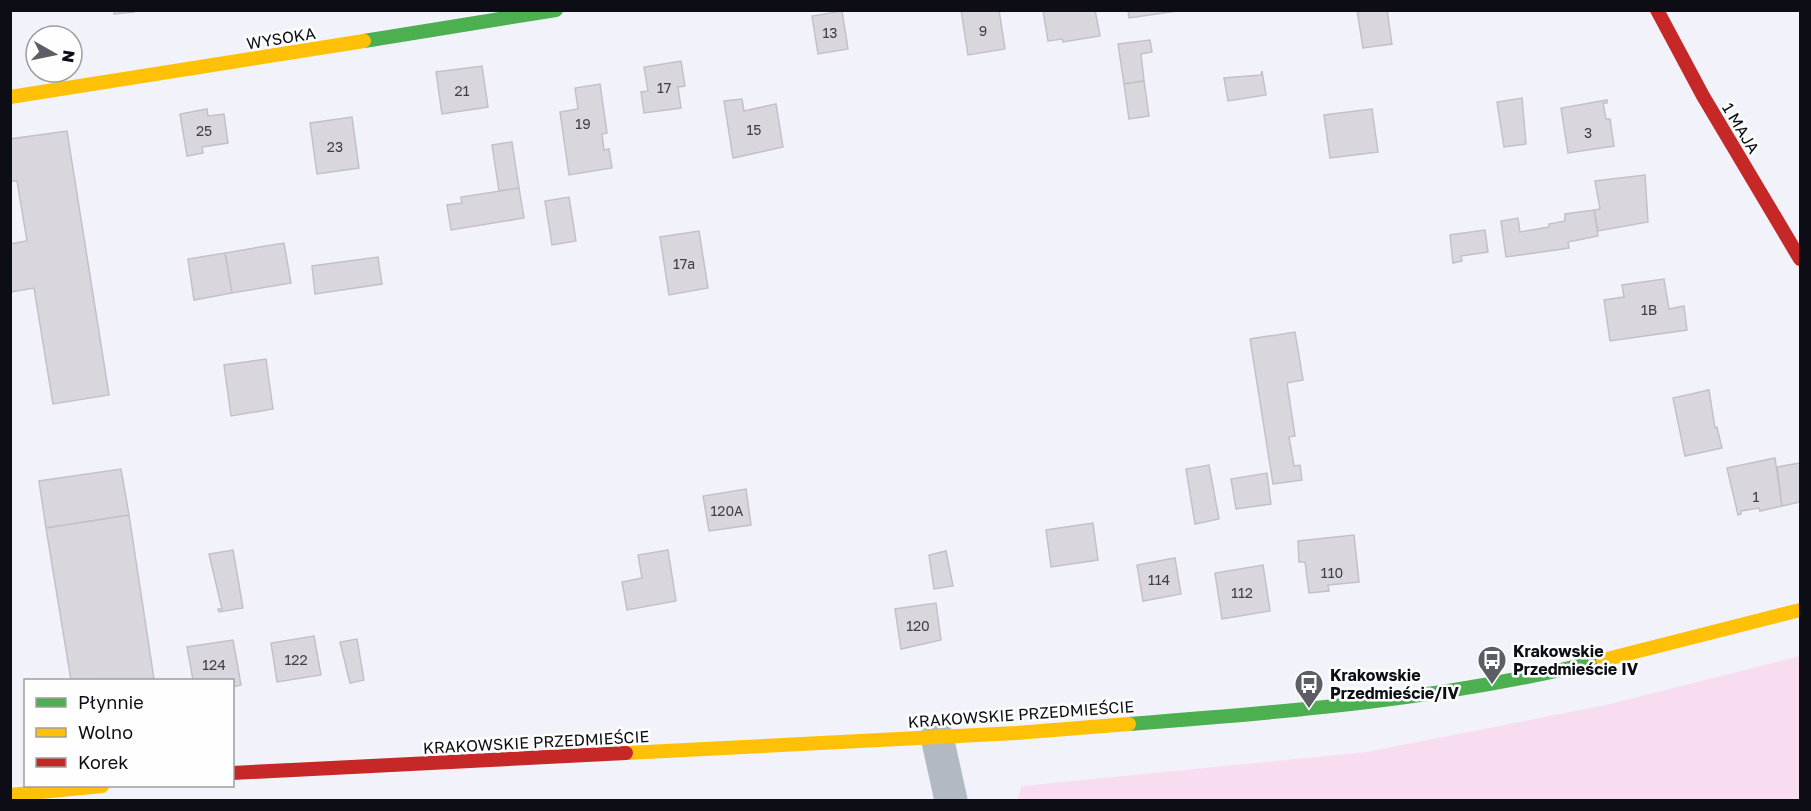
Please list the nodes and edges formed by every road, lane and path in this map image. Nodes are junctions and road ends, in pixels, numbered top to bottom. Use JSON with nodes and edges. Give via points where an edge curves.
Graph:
{"nodes":[{"id":1,"x":556,"y":10,"type":"edge"},
{"id":2,"x":1657,"y":10,"type":"edge"},
{"id":3,"x":10,"y":97,"type":"edge"},
{"id":4,"x":1800,"y":259,"type":"edge"},
{"id":5,"x":1800,"y":610,"type":"edge"},
{"id":6,"x":938,"y":737,"type":"junction"},
{"id":7,"x":234,"y":773,"type":"edge"},
{"id":8,"x":92,"y":787,"type":"edge"},
{"id":9,"x":10,"y":795,"type":"edge"},
{"id":10,"x":951,"y":801,"type":"edge"}],
"edges":[{"from":1,"to":3,"type":"main road","name":"WYSOKA"},
{"from":2,"to":4,"type":"main road","name":"1 MAJA"},
{"from":5,"to":6,"type":"main road","name":"KRAKOWSKIE PRZEDMIEŚCIE","via":[[1598,664],[1492,686],[1309,710]]},
{"from":6,"to":7,"type":"main road","name":"KRAKOWSKIE PRZEDMIEŚCIE"},
{"from":6,"to":10,"type":"street"},
{"from":8,"to":9,"type":"main road"}]}
